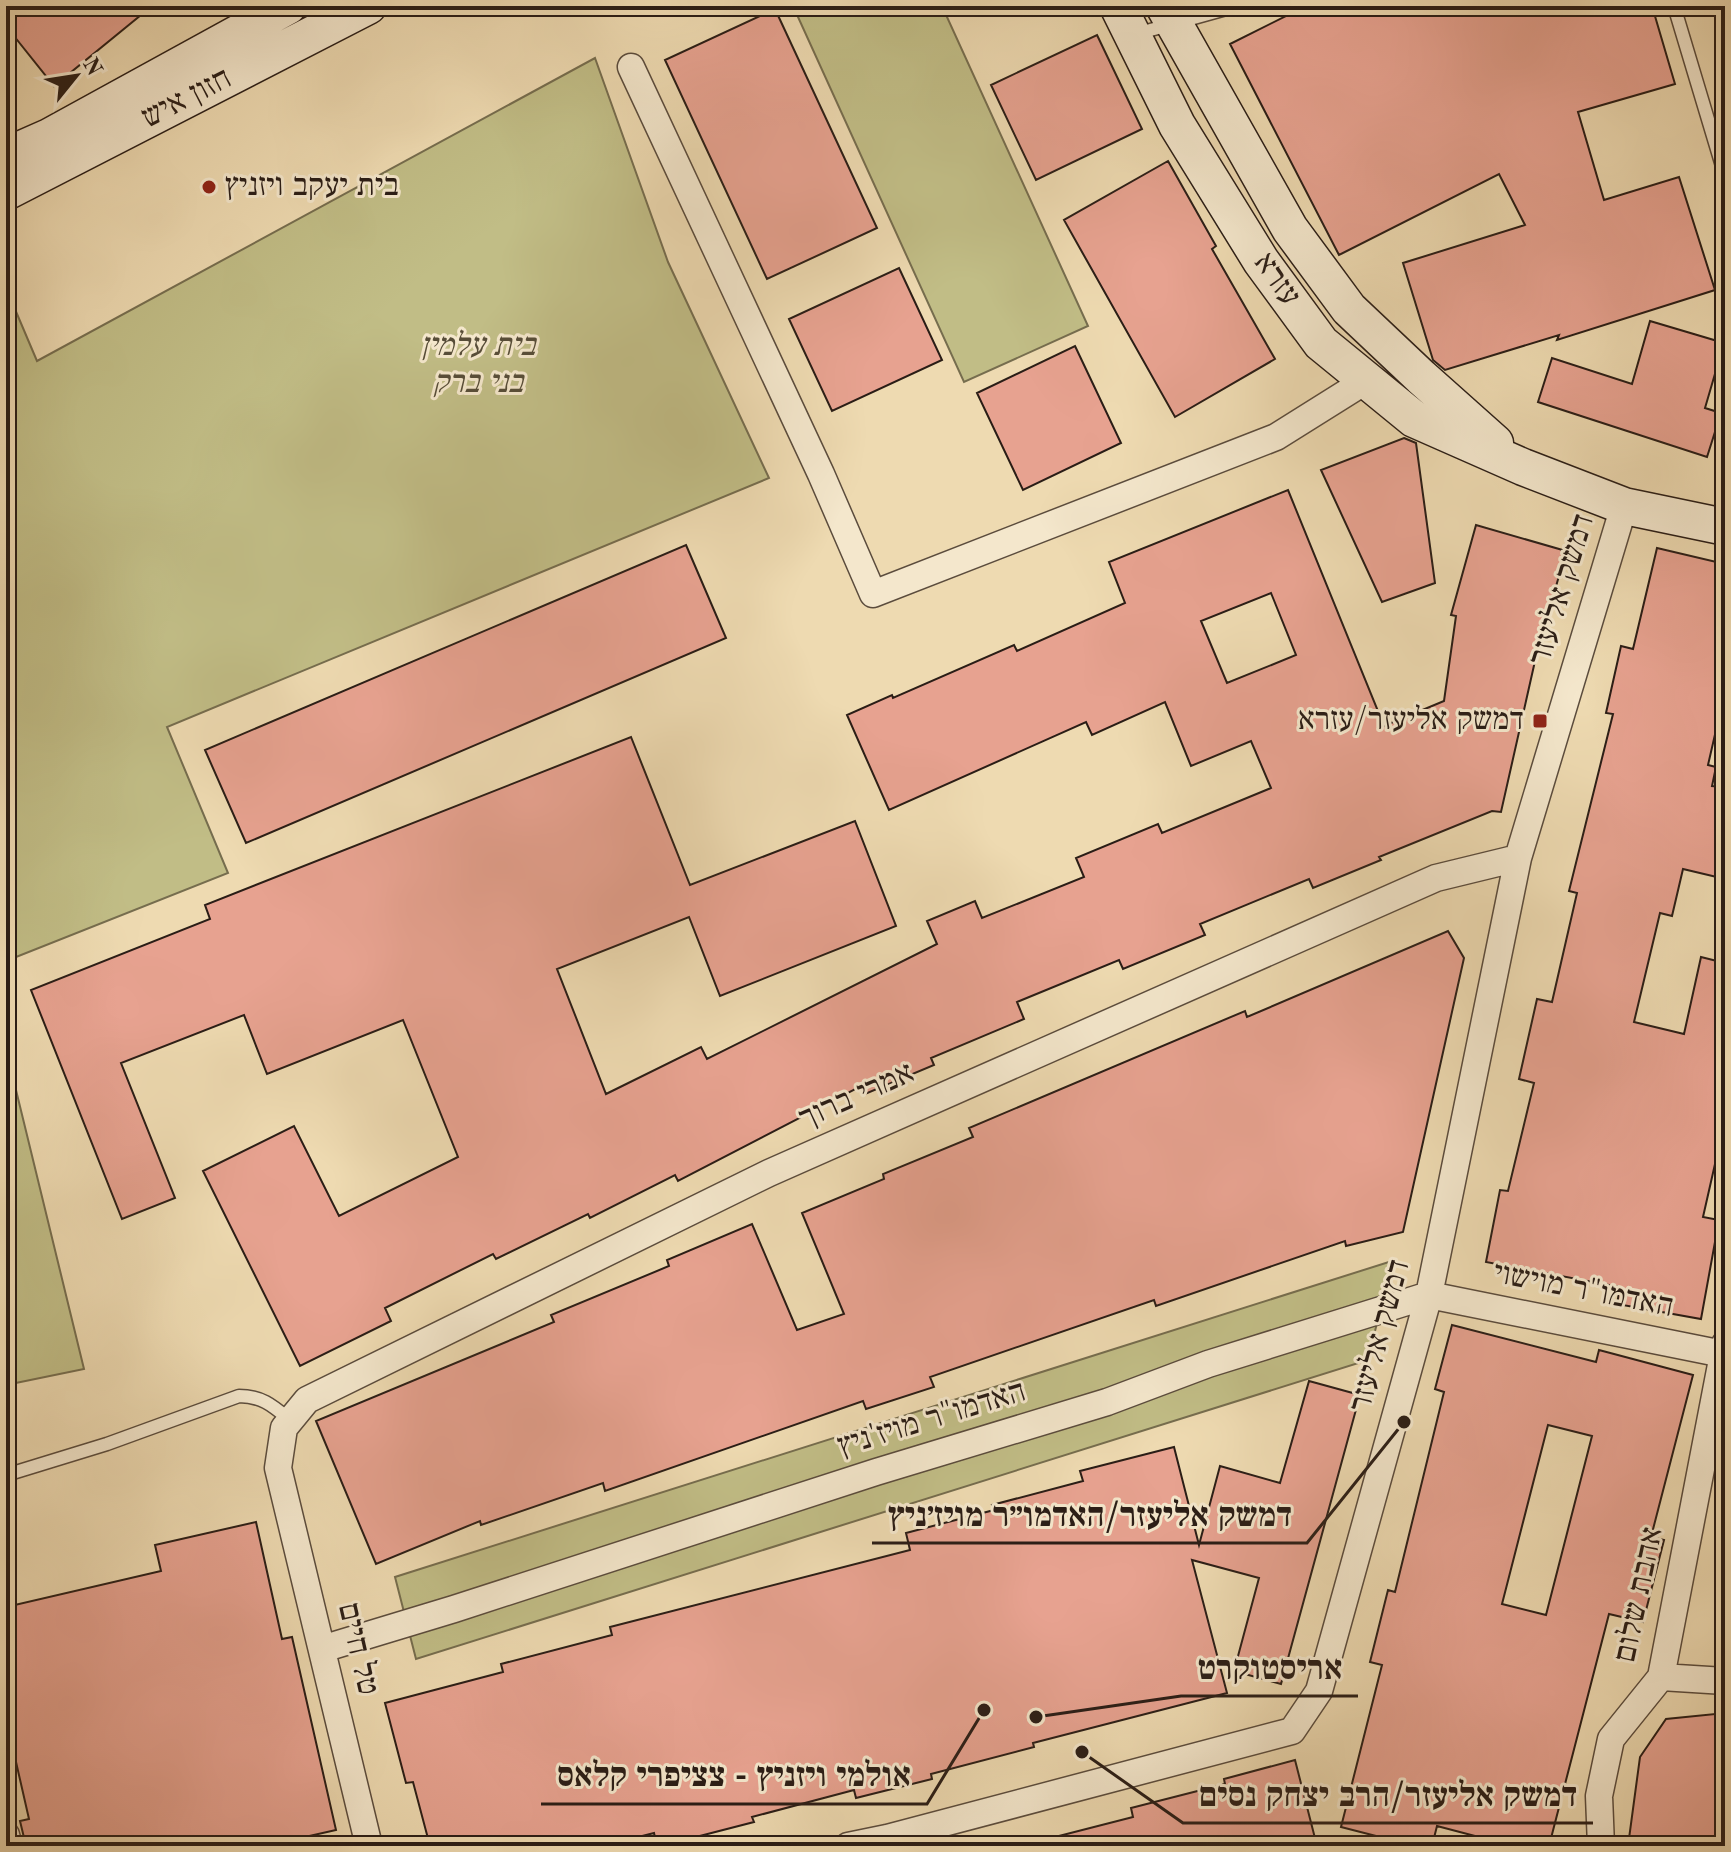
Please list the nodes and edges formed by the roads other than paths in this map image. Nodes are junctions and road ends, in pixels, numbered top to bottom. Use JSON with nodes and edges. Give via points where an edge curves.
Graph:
{"nodes":[{"id":1,"x":288,"y":6,"type":"edge"},
{"id":2,"x":368,"y":6,"type":"edge"},
{"id":3,"x":1237,"y":6,"type":"edge"},
{"id":4,"x":1674,"y":6,"type":"edge"},
{"id":5,"x":1169,"y":15,"type":"edge"},
{"id":6,"x":1125,"y":20,"type":"edge"},
{"id":7,"x":631,"y":67,"type":"dead end"},
{"id":8,"x":6,"y":156,"type":"edge"},
{"id":9,"x":1725,"y":176,"type":"edge"},
{"id":10,"x":6,"y":192,"type":"edge"},
{"id":11,"x":1367,"y":380,"type":"junction"},
{"id":12,"x":1523,"y":467,"type":"junction"},
{"id":13,"x":1624,"y":506,"type":"junction"},
{"id":14,"x":1725,"y":527,"type":"edge"},
{"id":15,"x":1518,"y":858,"type":"junction"},
{"id":16,"x":1429,"y":1295,"type":"junction"},
{"id":17,"x":1724,"y":1349,"type":"edge"},
{"id":18,"x":290,"y":1420,"type":"junction"},
{"id":19,"x":6,"y":1475,"type":"edge"},
{"id":20,"x":322,"y":1649,"type":"junction"},
{"id":21,"x":1661,"y":1677,"type":"junction"},
{"id":22,"x":1725,"y":1681,"type":"edge"},
{"id":23,"x":6,"y":1835,"type":"edge"},
{"id":24,"x":889,"y":1842,"type":"edge"},
{"id":25,"x":9,"y":1846,"type":"edge"},
{"id":26,"x":369,"y":1846,"type":"edge"},
{"id":27,"x":848,"y":1846,"type":"edge"},
{"id":28,"x":1601,"y":1846,"type":"edge"}],
"edges":[{"from":1,"to":8,"type":"street","name":"חזון איש"},
{"from":2,"to":10,"type":"street","name":"חזון איש"},
{"from":3,"to":5,"type":"lane"},
{"from":4,"to":9,"type":"lane"},
{"from":5,"to":6,"type":"lane"},
{"from":5,"to":12,"type":"street","name":"עזרא","via":[[1290,229],[1349,309]]},
{"from":6,"to":11,"type":"street","name":"עזרא","via":[[1177,125],[1261,261],[1321,343]]},
{"from":7,"to":11,"type":"street","via":[[873,594],[1276,437]]},
{"from":11,"to":12,"type":"street","name":"עזרא","via":[[1414,419]]},
{"from":12,"to":13,"type":"street","name":"עזרא"},
{"from":13,"to":14,"type":"street","name":"עזרא"},
{"from":13,"to":15,"type":"street","name":"דמשק אליעזר"},
{"from":15,"to":16,"type":"street","name":"דמשק אליעזר"},
{"from":15,"to":18,"type":"street","name":"אמרי ברוך","via":[[1436,878],[769,1173],[307,1400]]},
{"from":16,"to":17,"type":"street","name":"האדמו\"ר מוישוי"},
{"from":16,"to":20,"type":"street","name":"האדמו\"ר מויז'ניץ"},
{"from":16,"to":24,"type":"street","name":"דמשק אליעזר","via":[[1319,1691],[1292,1731]]},
{"from":17,"to":21,"type":"street","name":"אהבת שלום"},
{"from":18,"to":19,"type":"lane","via":[[270,1402],[239,1396]]},
{"from":18,"to":20,"type":"street","name":"טל חיים","via":[[278,1468]]},
{"from":20,"to":26,"type":"street","name":"טל חיים"},
{"from":21,"to":22,"type":"street"},
{"from":21,"to":28,"type":"street","name":"אהבת שלום","via":[[1611,1739],[1599,1796]]},
{"from":23,"to":25,"type":"street"},
{"from":24,"to":27,"type":"street","name":"דמשק אליעזר"}]}
